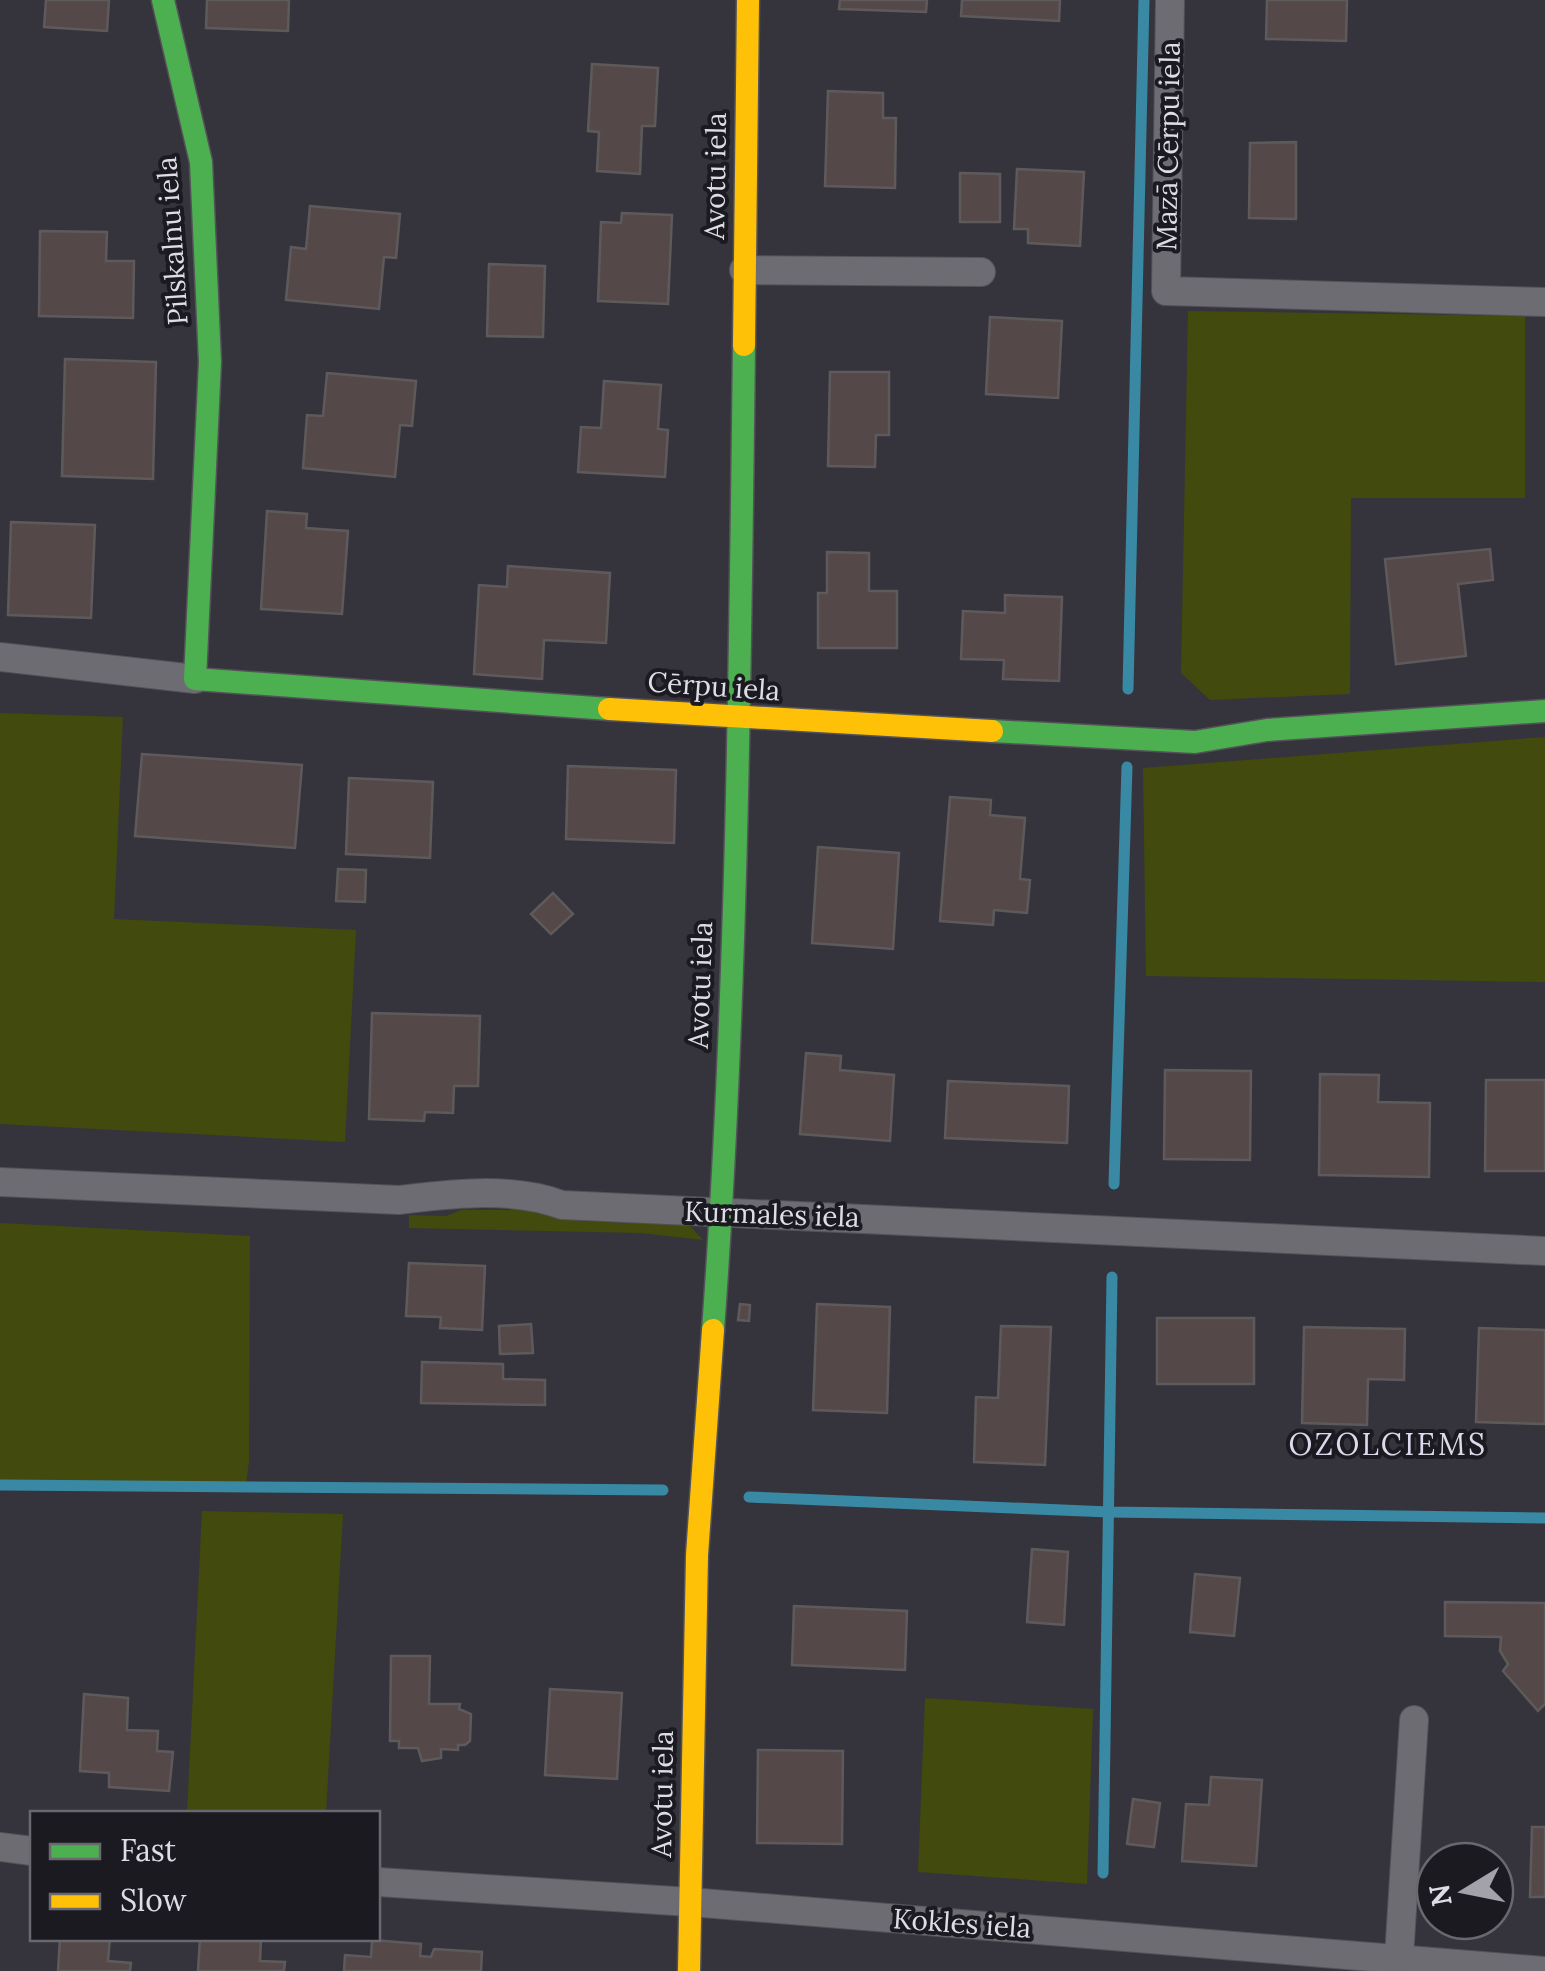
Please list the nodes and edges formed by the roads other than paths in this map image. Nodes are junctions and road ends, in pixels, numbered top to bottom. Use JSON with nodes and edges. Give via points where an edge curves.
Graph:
{"nodes":[{"id":1,"x":163,"y":0,"type":"edge"},
{"id":2,"x":748,"y":0,"type":"edge"},
{"id":3,"x":1170,"y":0,"type":"edge"},
{"id":4,"x":744,"y":270,"type":"junction"},
{"id":5,"x":981,"y":272,"type":"dead end"},
{"id":6,"x":1545,"y":302,"type":"edge"},
{"id":7,"x":0,"y":657,"type":"edge"},
{"id":8,"x":194,"y":679,"type":"junction"},
{"id":9,"x":1545,"y":711,"type":"edge"},
{"id":10,"x":739,"y":718,"type":"junction"},
{"id":11,"x":0,"y":1182,"type":"edge"},
{"id":12,"x":722,"y":1211,"type":"junction"},
{"id":13,"x":1545,"y":1251,"type":"edge"},
{"id":14,"x":1414,"y":1720,"type":"dead end"},
{"id":15,"x":0,"y":1847,"type":"edge"},
{"id":16,"x":30,"y":1852,"type":"edge"},
{"id":17,"x":380,"y":1882,"type":"edge"},
{"id":18,"x":690,"y":1902,"type":"junction"},
{"id":19,"x":1399,"y":1958,"type":"junction"},
{"id":20,"x":1545,"y":1970,"type":"edge"},
{"id":21,"x":689,"y":1971,"type":"edge"}],
"edges":[{"from":1,"to":8,"type":"street","name":"Pilskalnu iela","via":[[201,162],[210,362]]},
{"from":2,"to":4,"type":"street","name":"Avotu iela"},
{"from":3,"to":6,"type":"street","name":"Mazā Cērpu iela","via":[[1166,291]]},
{"from":4,"to":5,"type":"street"},
{"from":4,"to":10,"type":"street","name":"Avotu iela"},
{"from":7,"to":8,"type":"street"},
{"from":8,"to":10,"type":"street","name":"Cērpu iela"},
{"from":9,"to":10,"type":"street","name":"Cērpu iela","via":[[1267,730],[1195,742]]},
{"from":10,"to":12,"type":"street","name":"Avotu iela"},
{"from":11,"to":12,"type":"street","name":"Kurmales iela","via":[[400,1200],[535,1194],[562,1204]]},
{"from":12,"to":13,"type":"street","name":"Kurmales iela"},
{"from":12,"to":18,"type":"street","name":"Avotu iela","via":[[697,1555]]},
{"from":14,"to":19,"type":"street"},
{"from":15,"to":16,"type":"street"},
{"from":17,"to":18,"type":"street","name":"Kokles iela"},
{"from":18,"to":19,"type":"street","name":"Kokles iela"},
{"from":18,"to":21,"type":"street","name":"Avotu iela"},
{"from":19,"to":20,"type":"street","name":"Kokles iela"}]}
